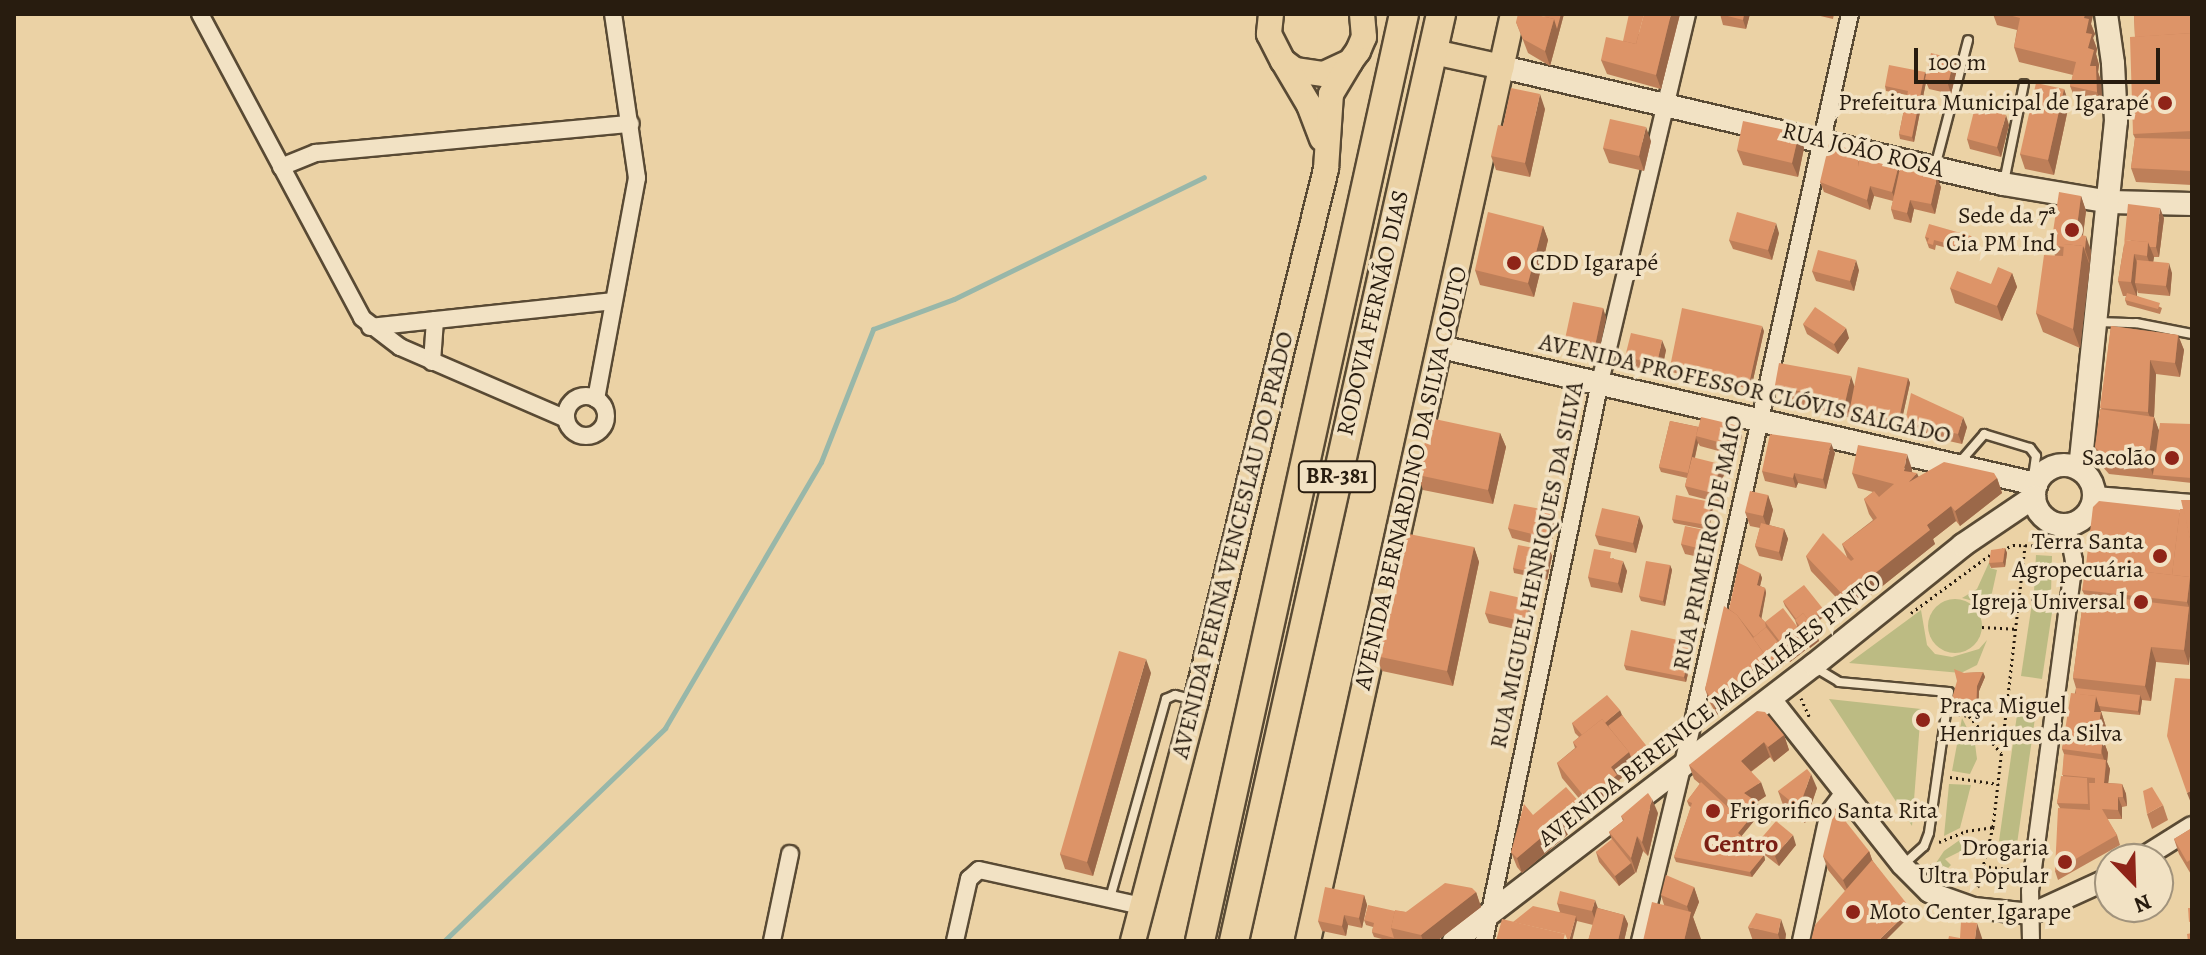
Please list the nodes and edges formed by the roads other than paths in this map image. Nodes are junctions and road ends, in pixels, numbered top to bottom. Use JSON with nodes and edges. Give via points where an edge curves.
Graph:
{"nodes":[{"id":1,"x":200,"y":14,"type":"edge"},
{"id":2,"x":613,"y":14,"type":"edge"},
{"id":3,"x":1271,"y":14,"type":"edge"},
{"id":4,"x":1404,"y":14,"type":"edge"},
{"id":5,"x":1513,"y":14,"type":"edge"},
{"id":6,"x":1687,"y":14,"type":"edge"},
{"id":7,"x":1850,"y":14,"type":"edge"},
{"id":8,"x":2106,"y":14,"type":"edge"},
{"id":9,"x":1363,"y":26,"type":"edge"},
{"id":10,"x":1441,"y":28,"type":"edge"},
{"id":11,"x":1968,"y":40,"type":"dead end"},
{"id":12,"x":1388,"y":42,"type":"dead end"},
{"id":13,"x":1283,"y":61,"type":"junction"},
{"id":14,"x":1350,"y":62,"type":"junction"},
{"id":15,"x":1502,"y":67,"type":"junction"},
{"id":16,"x":2024,"y":84,"type":"dead end"},
{"id":17,"x":1665,"y":105,"type":"junction"},
{"id":18,"x":631,"y":124,"type":"junction"},
{"id":19,"x":1821,"y":139,"type":"junction"},
{"id":20,"x":1326,"y":149,"type":"junction"},
{"id":21,"x":281,"y":167,"type":"junction"},
{"id":22,"x":1935,"y":167,"type":"junction"},
{"id":23,"x":2003,"y":184,"type":"junction"},
{"id":24,"x":2110,"y":202,"type":"junction"},
{"id":25,"x":2192,"y":204,"type":"edge"},
{"id":26,"x":612,"y":301,"type":"junction"},
{"id":27,"x":435,"y":320,"type":"junction"},
{"id":28,"x":2097,"y":322,"type":"junction"},
{"id":29,"x":370,"y":327,"type":"junction"},
{"id":30,"x":2192,"y":334,"type":"edge"},
{"id":31,"x":1441,"y":347,"type":"junction"},
{"id":32,"x":432,"y":362,"type":"junction"},
{"id":33,"x":1600,"y":382,"type":"junction"},
{"id":34,"x":596,"y":399,"type":"junction"},
{"id":35,"x":1760,"y":418,"type":"junction"},
{"id":36,"x":566,"y":419,"type":"junction"},
{"id":37,"x":1958,"y":464,"type":"junction"},
{"id":38,"x":2080,"y":469,"type":"junction"},
{"id":39,"x":2037,"y":486,"type":"junction"},
{"id":40,"x":2095,"y":498,"type":"junction"},
{"id":41,"x":2192,"y":506,"type":"edge"},
{"id":42,"x":2044,"y":519,"type":"junction"},
{"id":43,"x":1999,"y":523,"type":"junction"},
{"id":44,"x":2067,"y":526,"type":"junction"},
{"id":45,"x":1819,"y":670,"type":"junction"},
{"id":46,"x":1770,"y":698,"type":"junction"},
{"id":47,"x":1196,"y":701,"type":"junction"},
{"id":48,"x":1680,"y":767,"type":"junction"},
{"id":49,"x":1844,"y":792,"type":"junction"},
{"id":50,"x":2192,"y":827,"type":"edge"},
{"id":51,"x":2166,"y":843,"type":"edge"},
{"id":52,"x":790,"y":854,"type":"dead end"},
{"id":53,"x":1914,"y":855,"type":"junction"},
{"id":54,"x":2094,"y":886,"type":"edge"},
{"id":55,"x":1109,"y":899,"type":"junction"},
{"id":56,"x":1141,"y":906,"type":"junction"},
{"id":57,"x":1489,"y":914,"type":"junction"},
{"id":58,"x":2031,"y":914,"type":"junction"},
{"id":59,"x":1312,"y":940,"type":"edge"},
{"id":60,"x":772,"y":941,"type":"edge"},
{"id":61,"x":955,"y":941,"type":"edge"},
{"id":62,"x":1133,"y":941,"type":"edge"},
{"id":63,"x":1200,"y":941,"type":"edge"},
{"id":64,"x":1234,"y":941,"type":"edge"},
{"id":65,"x":1454,"y":941,"type":"edge"},
{"id":66,"x":1484,"y":941,"type":"edge"},
{"id":67,"x":1640,"y":941,"type":"edge"},
{"id":68,"x":1801,"y":941,"type":"edge"},
{"id":69,"x":2031,"y":941,"type":"edge"}],
"edges":[{"from":1,"to":21,"type":"street"},
{"from":2,"to":18,"type":"street"},
{"from":3,"to":13,"type":"main road","name":"AVENIDA PERINA VENCESLAU DO PRADO","via":[[1269,34]]},
{"from":4,"to":63,"type":"highway","name":"RODOVIA FERNÃO DIAS","number":"BR-381"},
{"from":5,"to":15,"type":"main road","name":"AVENIDA BERNARDINO DA SILVA COUTO"},
{"from":6,"to":17,"type":"street","name":"RUA MIGUEL HENRIQUES DA SILVA"},
{"from":7,"to":19,"type":"street","name":"RUA PRIMEIRO DE MAIO"},
{"from":8,"to":24,"type":"main road","via":[[2116,121]]},
{"from":9,"to":12,"type":"main road"},
{"from":9,"to":14,"type":"main road","name":"AVENIDA PERINA VENCESLAU DO PRADO"},
{"from":10,"to":15,"type":"main road","name":"RUA JOÃO ROSA"},
{"from":10,"to":64,"type":"highway","name":"RODOVIA FERNÃO DIAS","number":"BR-381"},
{"from":11,"to":22,"type":"lane"},
{"from":13,"to":14,"type":"main road","via":[[1309,74],[1324,74]]},
{"from":13,"to":20,"type":"main road","name":"AVENIDA PERINA VENCESLAU DO PRADO","via":[[1309,105]]},
{"from":14,"to":20,"type":"main road","name":"AVENIDA PERINA VENCESLAU DO PRADO","via":[[1331,94]]},
{"from":15,"to":17,"type":"main road","name":"RUA JOÃO ROSA"},
{"from":15,"to":31,"type":"main road","name":"AVENIDA BERNARDINO DA SILVA COUTO"},
{"from":16,"to":23,"type":"lane"},
{"from":17,"to":19,"type":"main road","name":"RUA JOÃO ROSA"},
{"from":17,"to":33,"type":"street","name":"RUA MIGUEL HENRIQUES DA SILVA"},
{"from":18,"to":21,"type":"street","via":[[316,153]]},
{"from":18,"to":26,"type":"street","via":[[637,178]]},
{"from":19,"to":22,"type":"main road","name":"RUA JOÃO ROSA"},
{"from":19,"to":35,"type":"street","name":"RUA PRIMEIRO DE MAIO"},
{"from":20,"to":47,"type":"main road","name":"AVENIDA PERINA VENCESLAU DO PRADO","via":[[1326,169]]},
{"from":21,"to":29,"type":"street"},
{"from":22,"to":23,"type":"main road","name":"RUA JOÃO ROSA"},
{"from":23,"to":24,"type":"main road","name":"RUA JOÃO ROSA"},
{"from":24,"to":25,"type":"main road","name":"RUA JOÃO ROSA"},
{"from":24,"to":28,"type":"main road"},
{"from":26,"to":27,"type":"street"},
{"from":26,"to":34,"type":"street"},
{"from":27,"to":29,"type":"street"},
{"from":27,"to":32,"type":"street"},
{"from":28,"to":30,"type":"lane"},
{"from":28,"to":38,"type":"main road"},
{"from":29,"to":32,"type":"street"},
{"from":31,"to":33,"type":"main road","name":"AVENIDA PROFESSOR CLÓVIS SALGADO"},
{"from":31,"to":59,"type":"main road","name":"AVENIDA BERNARDINO DA SILVA COUTO"},
{"from":32,"to":36,"type":"street"},
{"from":33,"to":35,"type":"main road","name":"AVENIDA PROFESSOR CLÓVIS SALGADO"},
{"from":33,"to":57,"type":"street","name":"RUA MIGUEL HENRIQUES DA SILVA"},
{"from":34,"to":36,"type":"street","via":[[584,396],[573,401]]},
{"from":34,"to":36,"type":"street","via":[[606,414],[598,432],[578,435]]},
{"from":35,"to":37,"type":"main road","name":"AVENIDA PROFESSOR CLÓVIS SALGADO"},
{"from":35,"to":48,"type":"street","name":"RUA PRIMEIRO DE MAIO"},
{"from":37,"to":39,"type":"main road","name":"AVENIDA PROFESSOR CLÓVIS SALGADO"},
{"from":37,"to":39,"type":"lane","via":[[1984,434],[2030,448],[2036,456]]},
{"from":38,"to":39,"type":"main road","via":[[2054,466]]},
{"from":38,"to":40,"type":"main road","via":[[2091,481]]},
{"from":39,"to":42,"type":"main road","via":[[2035,506]]},
{"from":39,"to":43,"type":"main road","name":"AVENIDA BERENICE MAGALHÃES PINTO"},
{"from":40,"to":41,"type":"main road"},
{"from":40,"to":44,"type":"main road","via":[[2083,520]]},
{"from":42,"to":43,"type":"main road","name":"AVENIDA BERENICE MAGALHÃES PINTO"},
{"from":42,"to":44,"type":"main road"},
{"from":43,"to":45,"type":"main road","name":"AVENIDA BERENICE MAGALHÃES PINTO","via":[[1963,545]]},
{"from":44,"to":58,"type":"street","via":[[2073,556]]},
{"from":45,"to":46,"type":"main road","name":"AVENIDA BERENICE MAGALHÃES PINTO"},
{"from":45,"to":53,"type":"lane","via":[[1839,682],[1949,692],[1929,833]]},
{"from":46,"to":48,"type":"main road","name":"AVENIDA BERENICE MAGALHÃES PINTO"},
{"from":46,"to":49,"type":"street"},
{"from":47,"to":55,"type":"lane","via":[[1175,695],[1166,699]]},
{"from":47,"to":56,"type":"main road","name":"AVENIDA PERINA VENCESLAU DO PRADO"},
{"from":48,"to":57,"type":"main road","name":"AVENIDA BERENICE MAGALHÃES PINTO"},
{"from":48,"to":67,"type":"street","name":"RUA PRIMEIRO DE MAIO"},
{"from":49,"to":53,"type":"street"},
{"from":49,"to":68,"type":"street","via":[[1829,812]]},
{"from":50,"to":51,"type":"street"},
{"from":52,"to":60,"type":"street"},
{"from":53,"to":58,"type":"street","via":[[1929,892],[1944,900],[2000,914]]},
{"from":54,"to":58,"type":"street"},
{"from":55,"to":56,"type":"street"},
{"from":55,"to":61,"type":"street","via":[[975,872]]},
{"from":56,"to":62,"type":"main road","name":"AVENIDA PERINA VENCESLAU DO PRADO"},
{"from":57,"to":65,"type":"main road","name":"AVENIDA BERENICE MAGALHÃES PINTO"},
{"from":57,"to":66,"type":"street","name":"RUA MIGUEL HENRIQUES DA SILVA"},
{"from":58,"to":69,"type":"street"}]}
